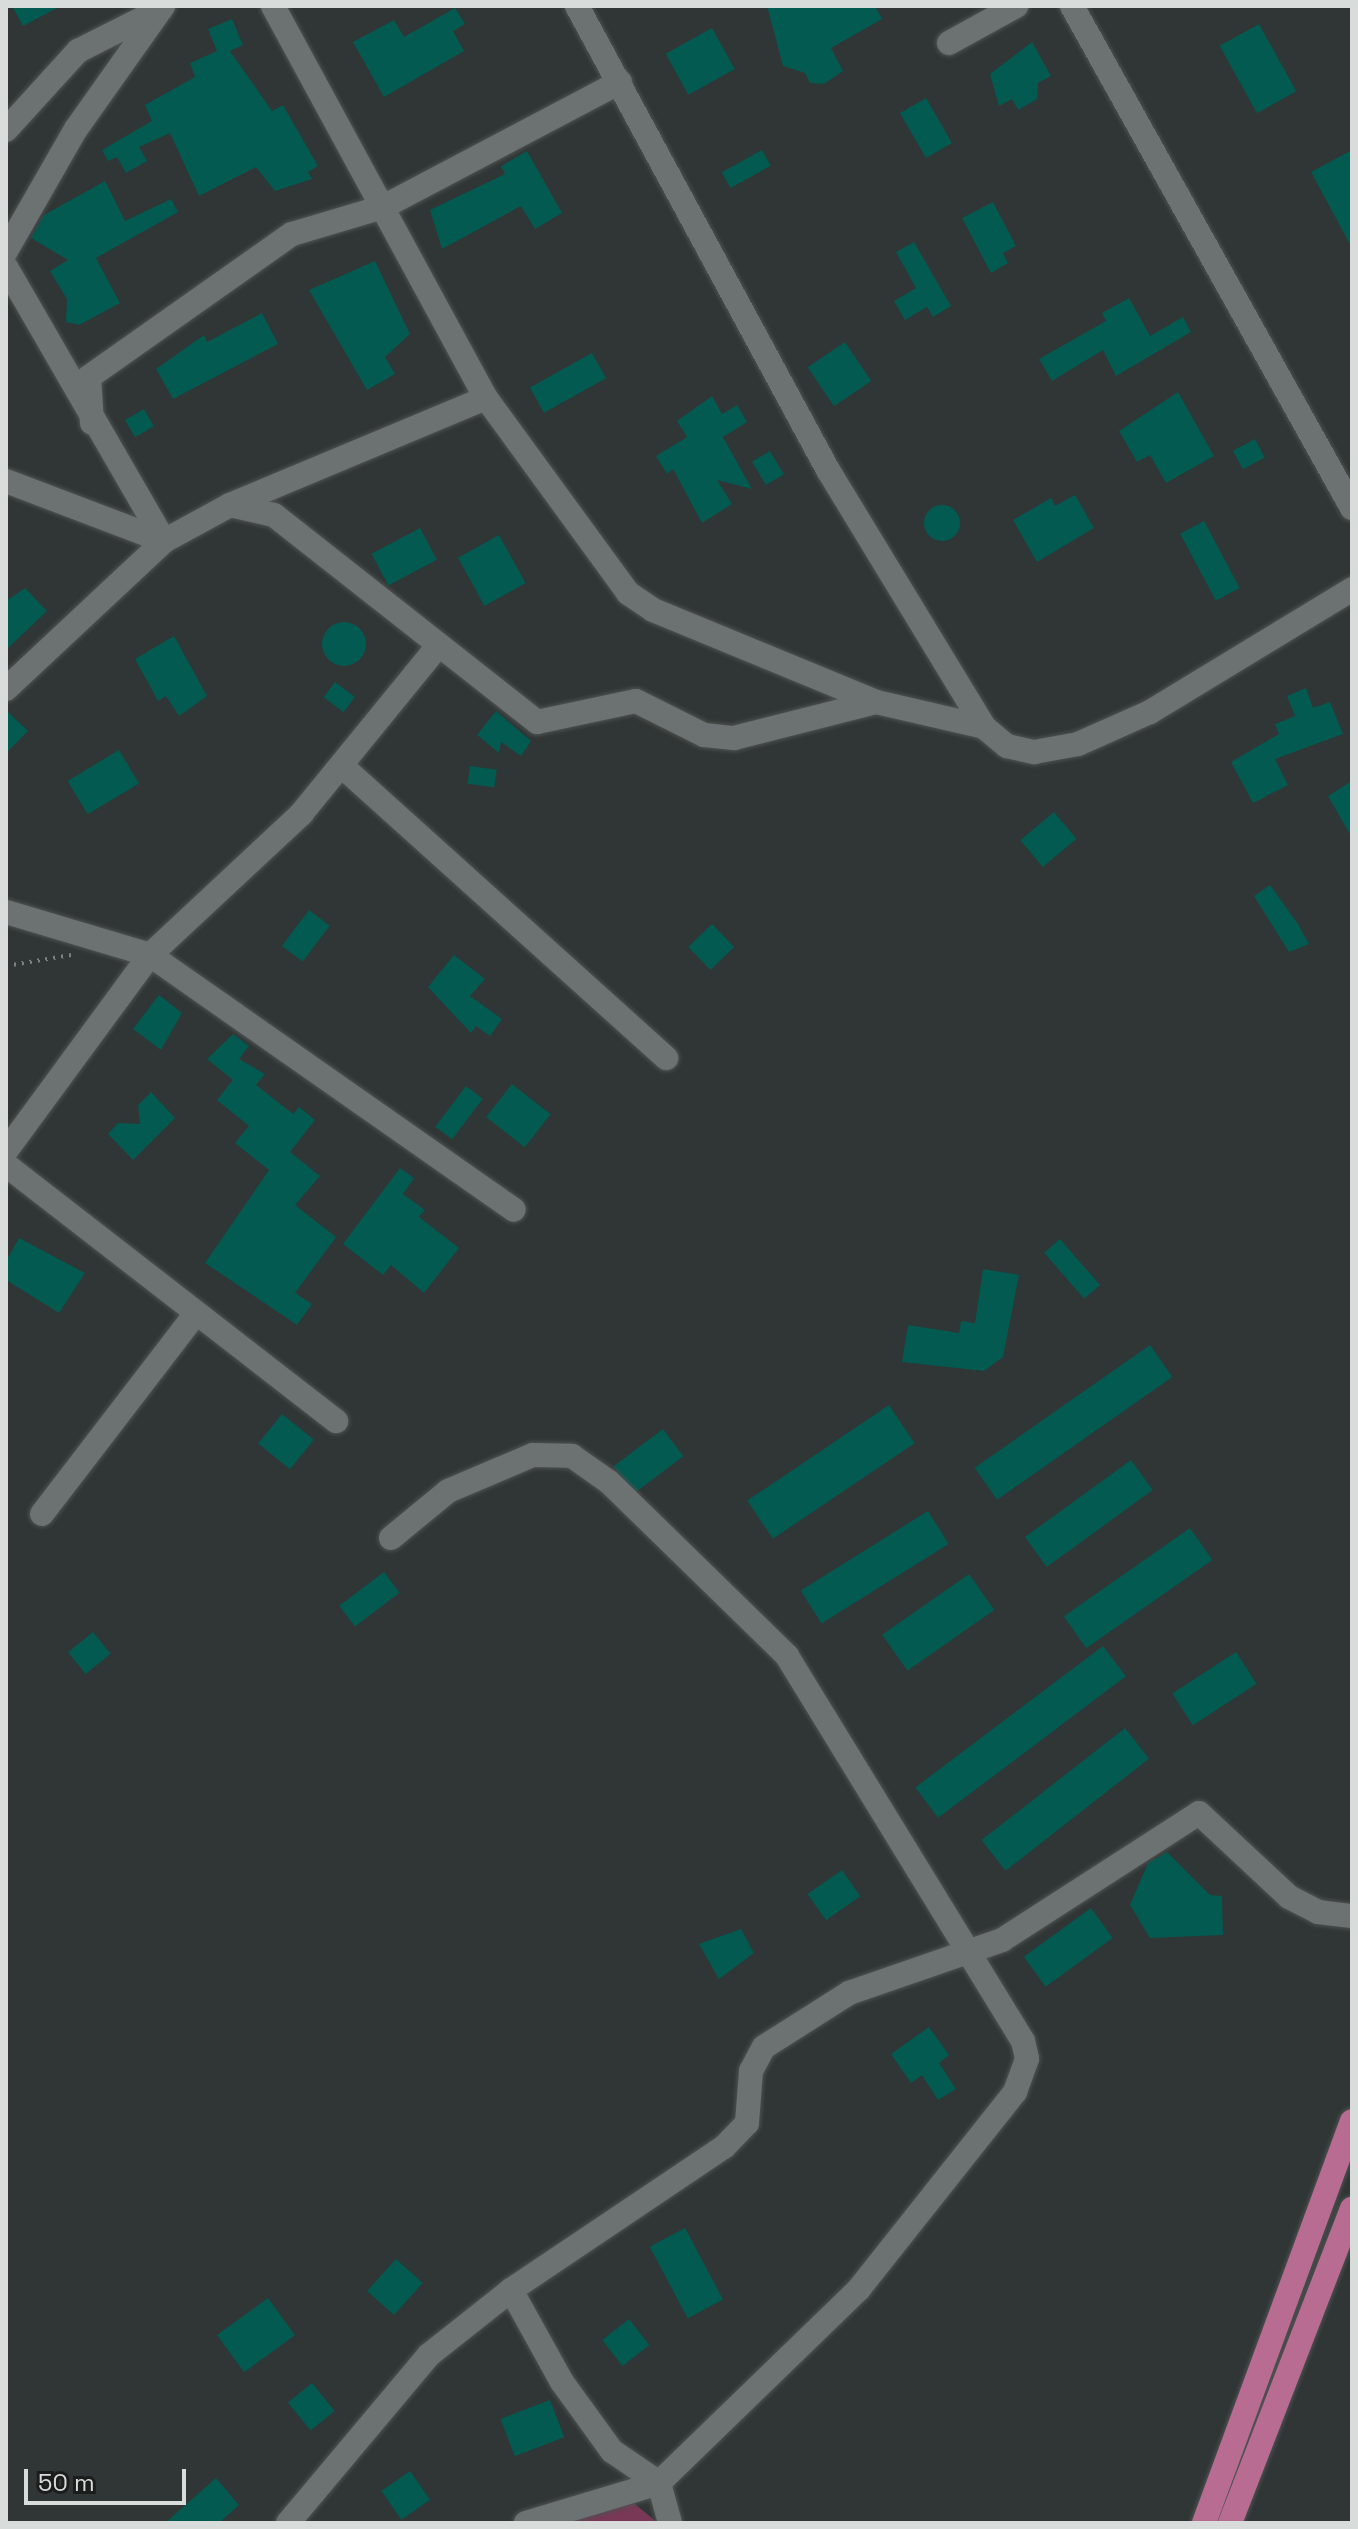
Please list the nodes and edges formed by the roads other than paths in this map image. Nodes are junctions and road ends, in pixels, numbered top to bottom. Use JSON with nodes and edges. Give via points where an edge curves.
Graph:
{"nodes":[{"id":1,"x":273,"y":6,"type":"edge"},
{"id":2,"x":577,"y":6,"type":"edge"},
{"id":3,"x":1016,"y":6,"type":"edge"},
{"id":4,"x":1072,"y":6,"type":"edge"},
{"id":5,"x":159,"y":9,"type":"edge"},
{"id":6,"x":949,"y":43,"type":"dead end"},
{"id":7,"x":620,"y":82,"type":"junction"},
{"id":8,"x":6,"y":130,"type":"edge"},
{"id":9,"x":383,"y":207,"type":"junction"},
{"id":10,"x":6,"y":251,"type":"edge"},
{"id":11,"x":6,"y":267,"type":"edge"},
{"id":12,"x":486,"y":398,"type":"junction"},
{"id":13,"x":92,"y":423,"type":"junction"},
{"id":14,"x":6,"y":481,"type":"edge"},
{"id":15,"x":230,"y":505,"type":"junction"},
{"id":16,"x":1352,"y":508,"type":"edge"},
{"id":17,"x":164,"y":541,"type":"junction"},
{"id":18,"x":1352,"y":589,"type":"edge"},
{"id":19,"x":439,"y":645,"type":"junction"},
{"id":20,"x":6,"y":689,"type":"edge"},
{"id":21,"x":876,"y":702,"type":"junction"},
{"id":22,"x":984,"y":727,"type":"junction"},
{"id":23,"x":343,"y":767,"type":"junction"},
{"id":24,"x":6,"y":912,"type":"edge"},
{"id":25,"x":150,"y":955,"type":"junction"},
{"id":26,"x":666,"y":1058,"type":"dead end"},
{"id":27,"x":6,"y":1151,"type":"edge"},
{"id":28,"x":6,"y":1165,"type":"edge"},
{"id":29,"x":514,"y":1210,"type":"dead end"},
{"id":30,"x":196,"y":1313,"type":"junction"},
{"id":31,"x":336,"y":1421,"type":"dead end"},
{"id":32,"x":42,"y":1514,"type":"dead end"},
{"id":33,"x":391,"y":1538,"type":"dead end"},
{"id":34,"x":1352,"y":1916,"type":"edge"},
{"id":35,"x":970,"y":1956,"type":"junction"},
{"id":36,"x":1352,"y":2121,"type":"edge"},
{"id":37,"x":1352,"y":2209,"type":"edge"},
{"id":38,"x":511,"y":2290,"type":"junction"},
{"id":39,"x":659,"y":2483,"type":"junction"},
{"id":40,"x":288,"y":2523,"type":"edge"},
{"id":41,"x":526,"y":2523,"type":"edge"},
{"id":42,"x":670,"y":2523,"type":"edge"},
{"id":43,"x":1204,"y":2523,"type":"edge"},
{"id":44,"x":1230,"y":2523,"type":"edge"}],
"edges":[{"from":1,"to":9,"type":"street"},
{"from":2,"to":7,"type":"street"},
{"from":3,"to":6,"type":"street"},
{"from":4,"to":16,"type":"street"},
{"from":5,"to":8,"type":"street","via":[[78,51]]},
{"from":5,"to":10,"type":"street"},
{"from":7,"to":9,"type":"street"},
{"from":7,"to":22,"type":"street","via":[[828,470]]},
{"from":9,"to":12,"type":"street"},
{"from":9,"to":13,"type":"street","via":[[292,234],[89,377]]},
{"from":11,"to":13,"type":"street"},
{"from":12,"to":15,"type":"street"},
{"from":12,"to":21,"type":"street","via":[[628,593],[653,610]]},
{"from":13,"to":17,"type":"street"},
{"from":14,"to":17,"type":"street"},
{"from":15,"to":17,"type":"street"},
{"from":15,"to":19,"type":"street","via":[[274,515]]},
{"from":17,"to":20,"type":"street"},
{"from":18,"to":22,"type":"street","via":[[1150,712],[1078,744],[1034,752],[1007,746]]},
{"from":19,"to":21,"type":"street","via":[[550,725],[636,701],[704,735],[734,738]]},
{"from":19,"to":23,"type":"street"},
{"from":21,"to":22,"type":"street"},
{"from":23,"to":25,"type":"street"},
{"from":23,"to":26,"type":"street"},
{"from":24,"to":25,"type":"street"},
{"from":25,"to":27,"type":"street"},
{"from":25,"to":29,"type":"street"},
{"from":28,"to":30,"type":"street"},
{"from":30,"to":31,"type":"street"},
{"from":30,"to":32,"type":"street"},
{"from":33,"to":35,"type":"street","via":[[448,1491],[533,1455],[572,1456],[609,1482],[787,1656]]},
{"from":34,"to":35,"type":"street","via":[[1318,1912],[1289,1897],[1199,1813]]},
{"from":35,"to":38,"type":"street","via":[[849,1993],[789,2027],[764,2047],[751,2071],[747,2123],[724,2147]]},
{"from":35,"to":39,"type":"street","via":[[1023,2041],[1027,2059],[1015,2092],[859,2289]]},
{"from":36,"to":43,"type":"main road"},
{"from":37,"to":44,"type":"main road"},
{"from":38,"to":39,"type":"street","via":[[562,2382],[612,2451]]},
{"from":38,"to":40,"type":"street","via":[[429,2355]]},
{"from":39,"to":41,"type":"street"},
{"from":39,"to":42,"type":"street"}]}
